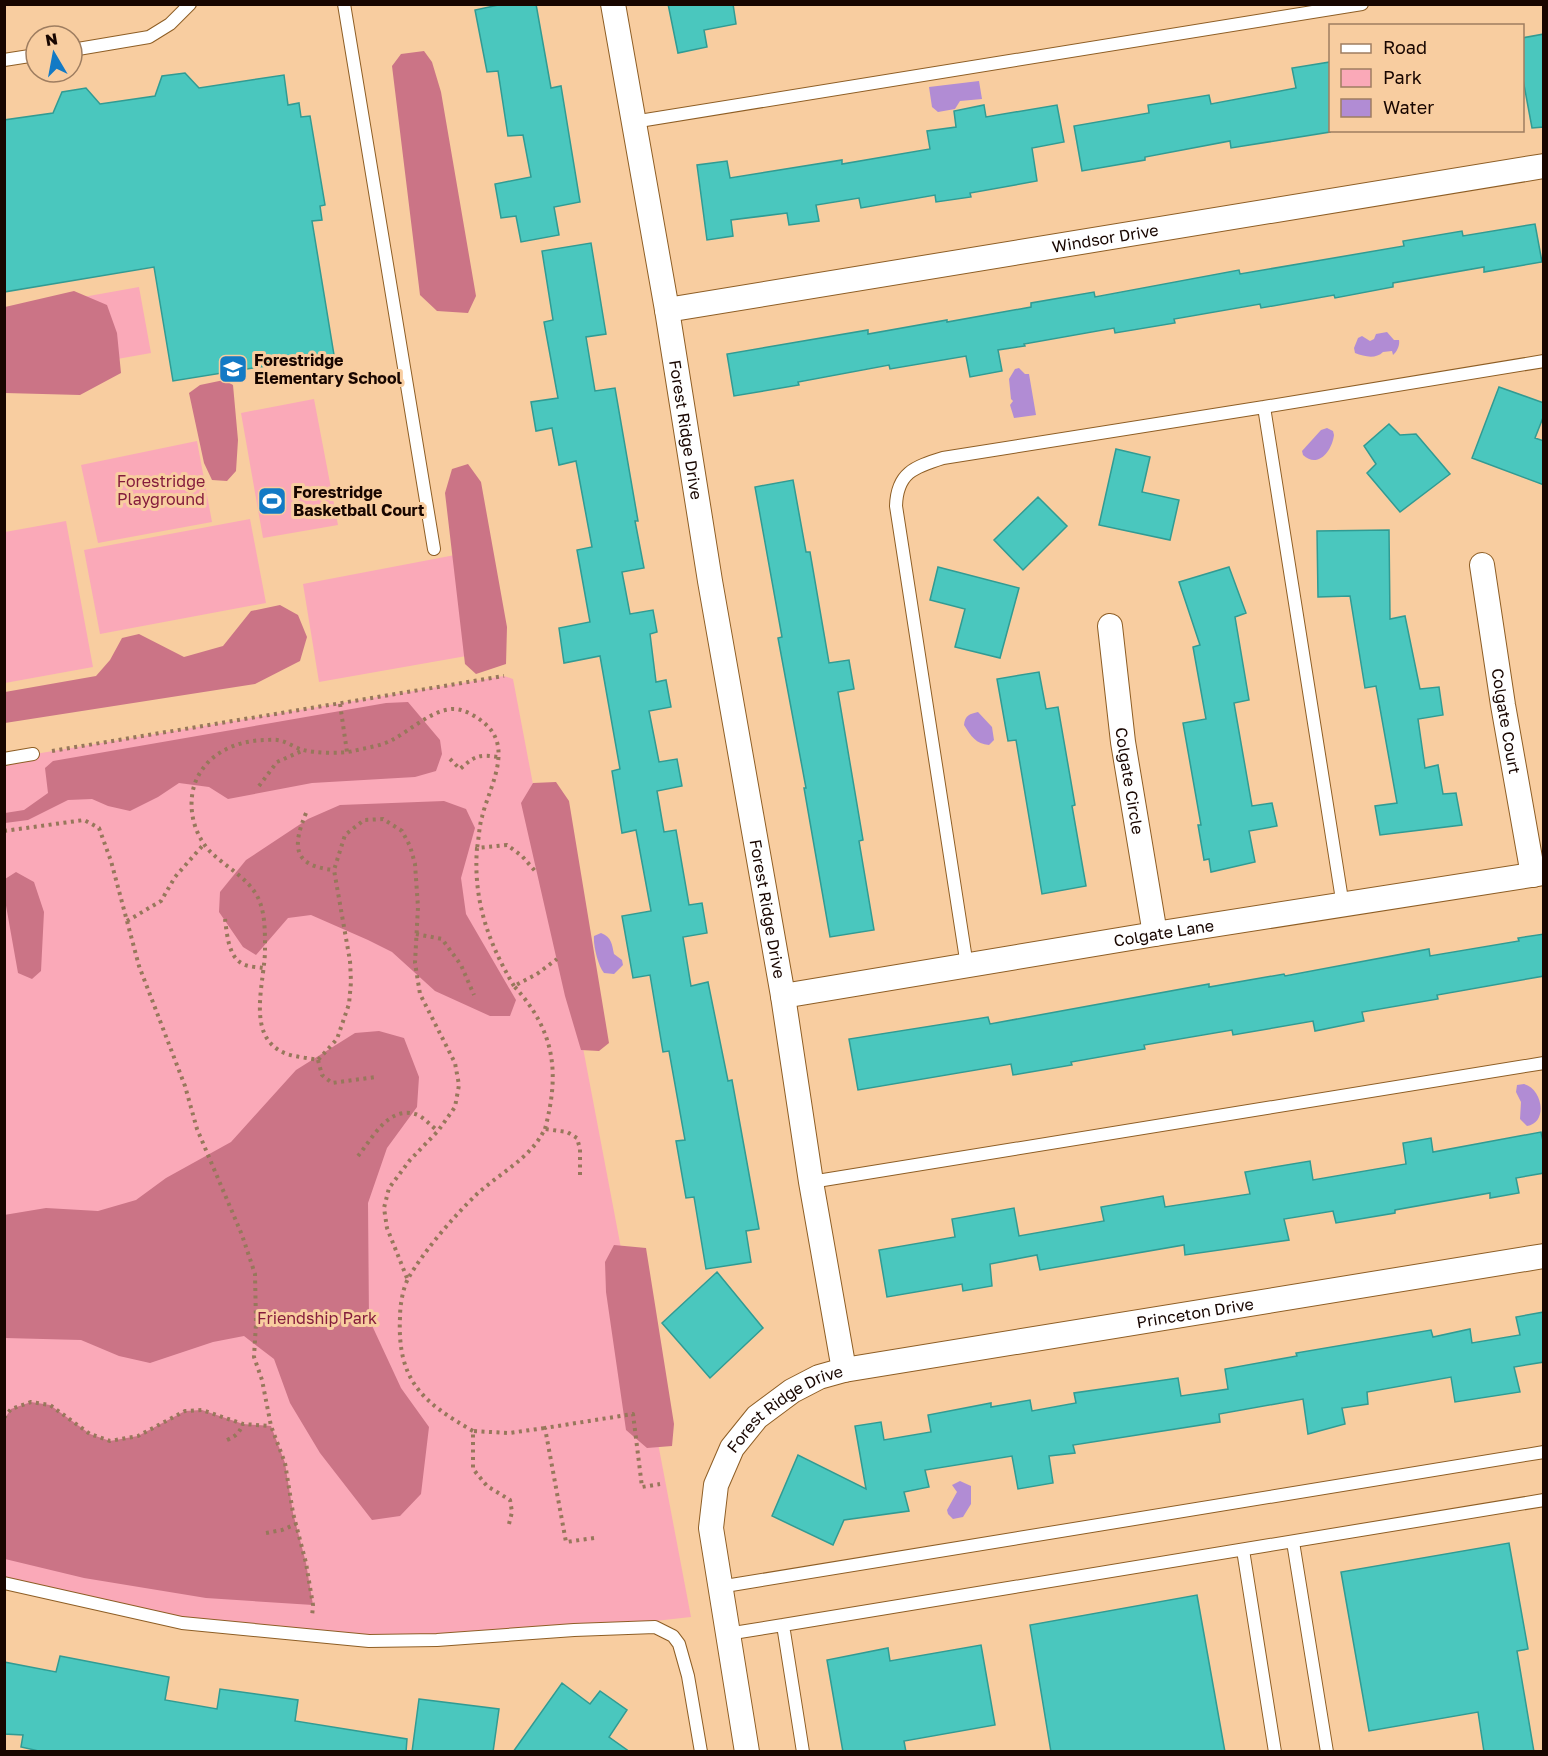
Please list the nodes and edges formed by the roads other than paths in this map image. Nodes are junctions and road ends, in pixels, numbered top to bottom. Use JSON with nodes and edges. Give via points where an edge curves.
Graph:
{"nodes":[{"id":1,"x":190,"y":4,"type":"edge"},
{"id":2,"x":344,"y":4,"type":"edge"},
{"id":3,"x":613,"y":4,"type":"edge"},
{"id":4,"x":1362,"y":4,"type":"edge"},
{"id":5,"x":84,"y":48,"type":"edge"},
{"id":6,"x":24,"y":57,"type":"edge"},
{"id":7,"x":4,"y":60,"type":"edge"},
{"id":8,"x":633,"y":122,"type":"junction"},
{"id":9,"x":1544,"y":166,"type":"edge"},
{"id":10,"x":667,"y":310,"type":"junction"},
{"id":11,"x":1544,"y":361,"type":"edge"},
{"id":12,"x":1264,"y":407,"type":"junction"},
{"id":13,"x":434,"y":549,"type":"dead end"},
{"id":14,"x":1482,"y":565,"type":"dead end"},
{"id":15,"x":1110,"y":626,"type":"dead end"},
{"id":16,"x":33,"y":754,"type":"road end"},
{"id":17,"x":4,"y":759,"type":"edge"},
{"id":18,"x":1538,"y":874,"type":"edge"},
{"id":19,"x":1342,"y":906,"type":"junction"},
{"id":20,"x":1155,"y":934,"type":"junction"},
{"id":21,"x":967,"y":966,"type":"junction"},
{"id":22,"x":783,"y":996,"type":"junction"},
{"id":23,"x":1544,"y":1063,"type":"edge"},
{"id":24,"x":811,"y":1182,"type":"junction"},
{"id":25,"x":1544,"y":1256,"type":"edge"},
{"id":26,"x":844,"y":1370,"type":"junction"},
{"id":27,"x":1544,"y":1452,"type":"edge"},
{"id":28,"x":1544,"y":1500,"type":"edge"},
{"id":29,"x":1293,"y":1542,"type":"junction"},
{"id":30,"x":1243,"y":1550,"type":"junction"},
{"id":31,"x":4,"y":1583,"type":"edge"},
{"id":32,"x":719,"y":1587,"type":"junction"},
{"id":33,"x":783,"y":1625,"type":"junction"},
{"id":34,"x":727,"y":1634,"type":"junction"},
{"id":35,"x":701,"y":1752,"type":"edge"},
{"id":36,"x":747,"y":1752,"type":"edge"},
{"id":37,"x":804,"y":1752,"type":"edge"},
{"id":38,"x":1275,"y":1752,"type":"edge"},
{"id":39,"x":1328,"y":1752,"type":"edge"}],
"edges":[{"from":1,"to":5,"type":"lane","via":[[170,24],[149,37]]},
{"from":2,"to":13,"type":"lane"},
{"from":3,"to":8,"type":"street","name":"Forest Ridge Drive"},
{"from":4,"to":8,"type":"lane"},
{"from":6,"to":7,"type":"lane"},
{"from":8,"to":10,"type":"street","name":"Forest Ridge Drive"},
{"from":9,"to":10,"type":"street","name":"Windsor Drive"},
{"from":10,"to":22,"type":"street","name":"Forest Ridge Drive"},
{"from":11,"to":12,"type":"lane"},
{"from":12,"to":19,"type":"lane"},
{"from":12,"to":21,"type":"lane","via":[[943,458],[920,465],[902,480],[896,493],[896,507]]},
{"from":14,"to":18,"type":"street","name":"Colgate Court","via":[[1503,705]]},
{"from":15,"to":20,"type":"street","name":"Colgate Circle"},
{"from":16,"to":17,"type":"lane"},
{"from":18,"to":19,"type":"street","name":"Colgate Lane"},
{"from":19,"to":20,"type":"street","name":"Colgate Lane"},
{"from":20,"to":21,"type":"street","name":"Colgate Lane"},
{"from":21,"to":22,"type":"street","name":"Colgate Lane"},
{"from":22,"to":24,"type":"street","name":"Forest Ridge Drive"},
{"from":23,"to":24,"type":"lane"},
{"from":24,"to":26,"type":"street","name":"Forest Ridge Drive"},
{"from":25,"to":26,"type":"street","name":"Princeton Drive"},
{"from":26,"to":32,"type":"street","name":"Forest Ridge Drive","via":[[792,1391],[757,1417],[732,1448],[716,1485],[711,1528]]},
{"from":27,"to":32,"type":"lane"},
{"from":28,"to":29,"type":"lane"},
{"from":29,"to":30,"type":"lane"},
{"from":29,"to":39,"type":"lane"},
{"from":30,"to":33,"type":"lane"},
{"from":30,"to":38,"type":"lane"},
{"from":31,"to":35,"type":"lane","via":[[182,1623],[369,1641],[655,1627],[673,1636],[679,1644]]},
{"from":32,"to":34,"type":"street","name":"Forest Ridge Drive"},
{"from":33,"to":34,"type":"lane"},
{"from":33,"to":37,"type":"lane"},
{"from":34,"to":36,"type":"street","name":"Forest Ridge Drive"}]}
